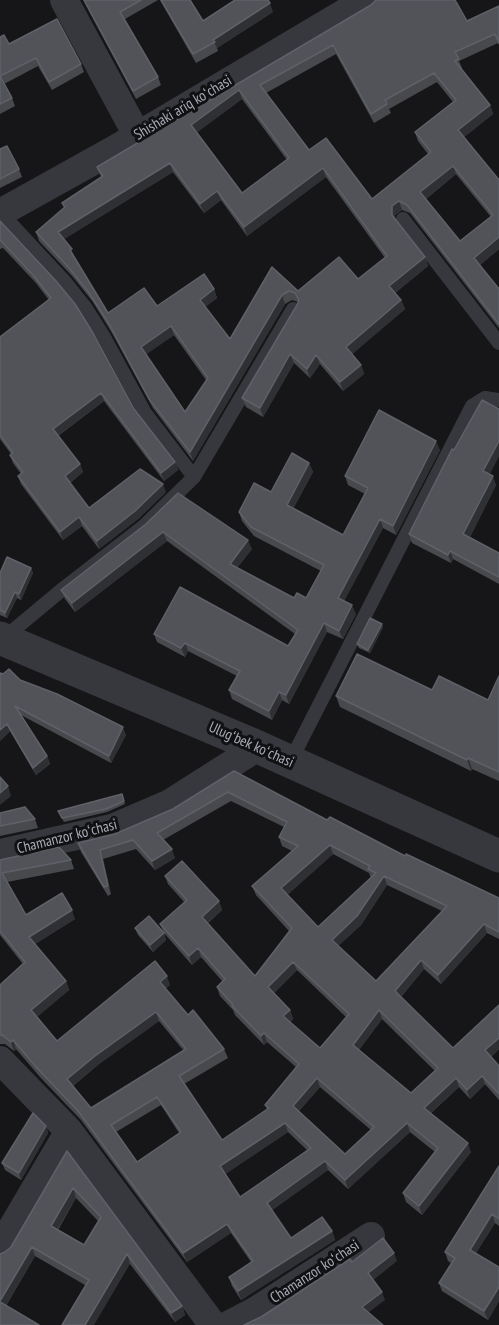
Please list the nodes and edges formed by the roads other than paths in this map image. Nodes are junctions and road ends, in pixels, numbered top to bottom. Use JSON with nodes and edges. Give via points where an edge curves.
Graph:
{"nodes":[{"id":1,"x":64,"y":0,"type":"edge"},
{"id":2,"x":366,"y":0,"type":"edge"},
{"id":3,"x":137,"y":135,"type":"junction"},
{"id":4,"x":0,"y":213,"type":"edge"},
{"id":5,"x":403,"y":219,"type":"edge"},
{"id":6,"x":293,"y":309,"type":"edge"},
{"id":7,"x":499,"y":343,"type":"edge"},
{"id":8,"x":499,"y":400,"type":"edge"},
{"id":9,"x":194,"y":477,"type":"junction"},
{"id":10,"x":1,"y":638,"type":"edge"},
{"id":11,"x":258,"y":747,"type":"junction"},
{"id":12,"x":290,"y":762,"type":"junction"},
{"id":13,"x":0,"y":853,"type":"edge"},
{"id":14,"x":499,"y":856,"type":"edge"},
{"id":15,"x":0,"y":1060,"type":"edge"},
{"id":16,"x":69,"y":1131,"type":"junction"},
{"id":17,"x":371,"y":1236,"type":"dead end"},
{"id":18,"x":0,"y":1248,"type":"edge"},
{"id":19,"x":213,"y":1325,"type":"edge"},
{"id":20,"x":228,"y":1325,"type":"edge"}],
"edges":[{"from":1,"to":3,"type":"street"},
{"from":2,"to":3,"type":"street","name":"Shishaki ariq koʻchasi"},
{"from":3,"to":4,"type":"street","name":"Shishaki ariq koʻchasi"},
{"from":4,"to":9,"type":"lane","via":[[84,307],[145,413]]},
{"from":5,"to":7,"type":"lane"},
{"from":6,"to":9,"type":"lane"},
{"from":8,"to":12,"type":"lane","via":[[485,398],[472,406]]},
{"from":9,"to":10,"type":"lane","via":[[144,526]]},
{"from":10,"to":11,"type":"street","name":"Ulugʻbek koʻchasi"},
{"from":11,"to":12,"type":"street","name":"Ulugʻbek koʻchasi"},
{"from":11,"to":13,"type":"street","name":"Chamanzor koʻchasi","via":[[170,803],[111,828]]},
{"from":12,"to":14,"type":"street","name":"Ulugʻbek koʻchasi"},
{"from":15,"to":16,"type":"street"},
{"from":16,"to":18,"type":"street"},
{"from":16,"to":19,"type":"street"},
{"from":17,"to":20,"type":"street","name":"Chamanzor koʻchasi"}]}
